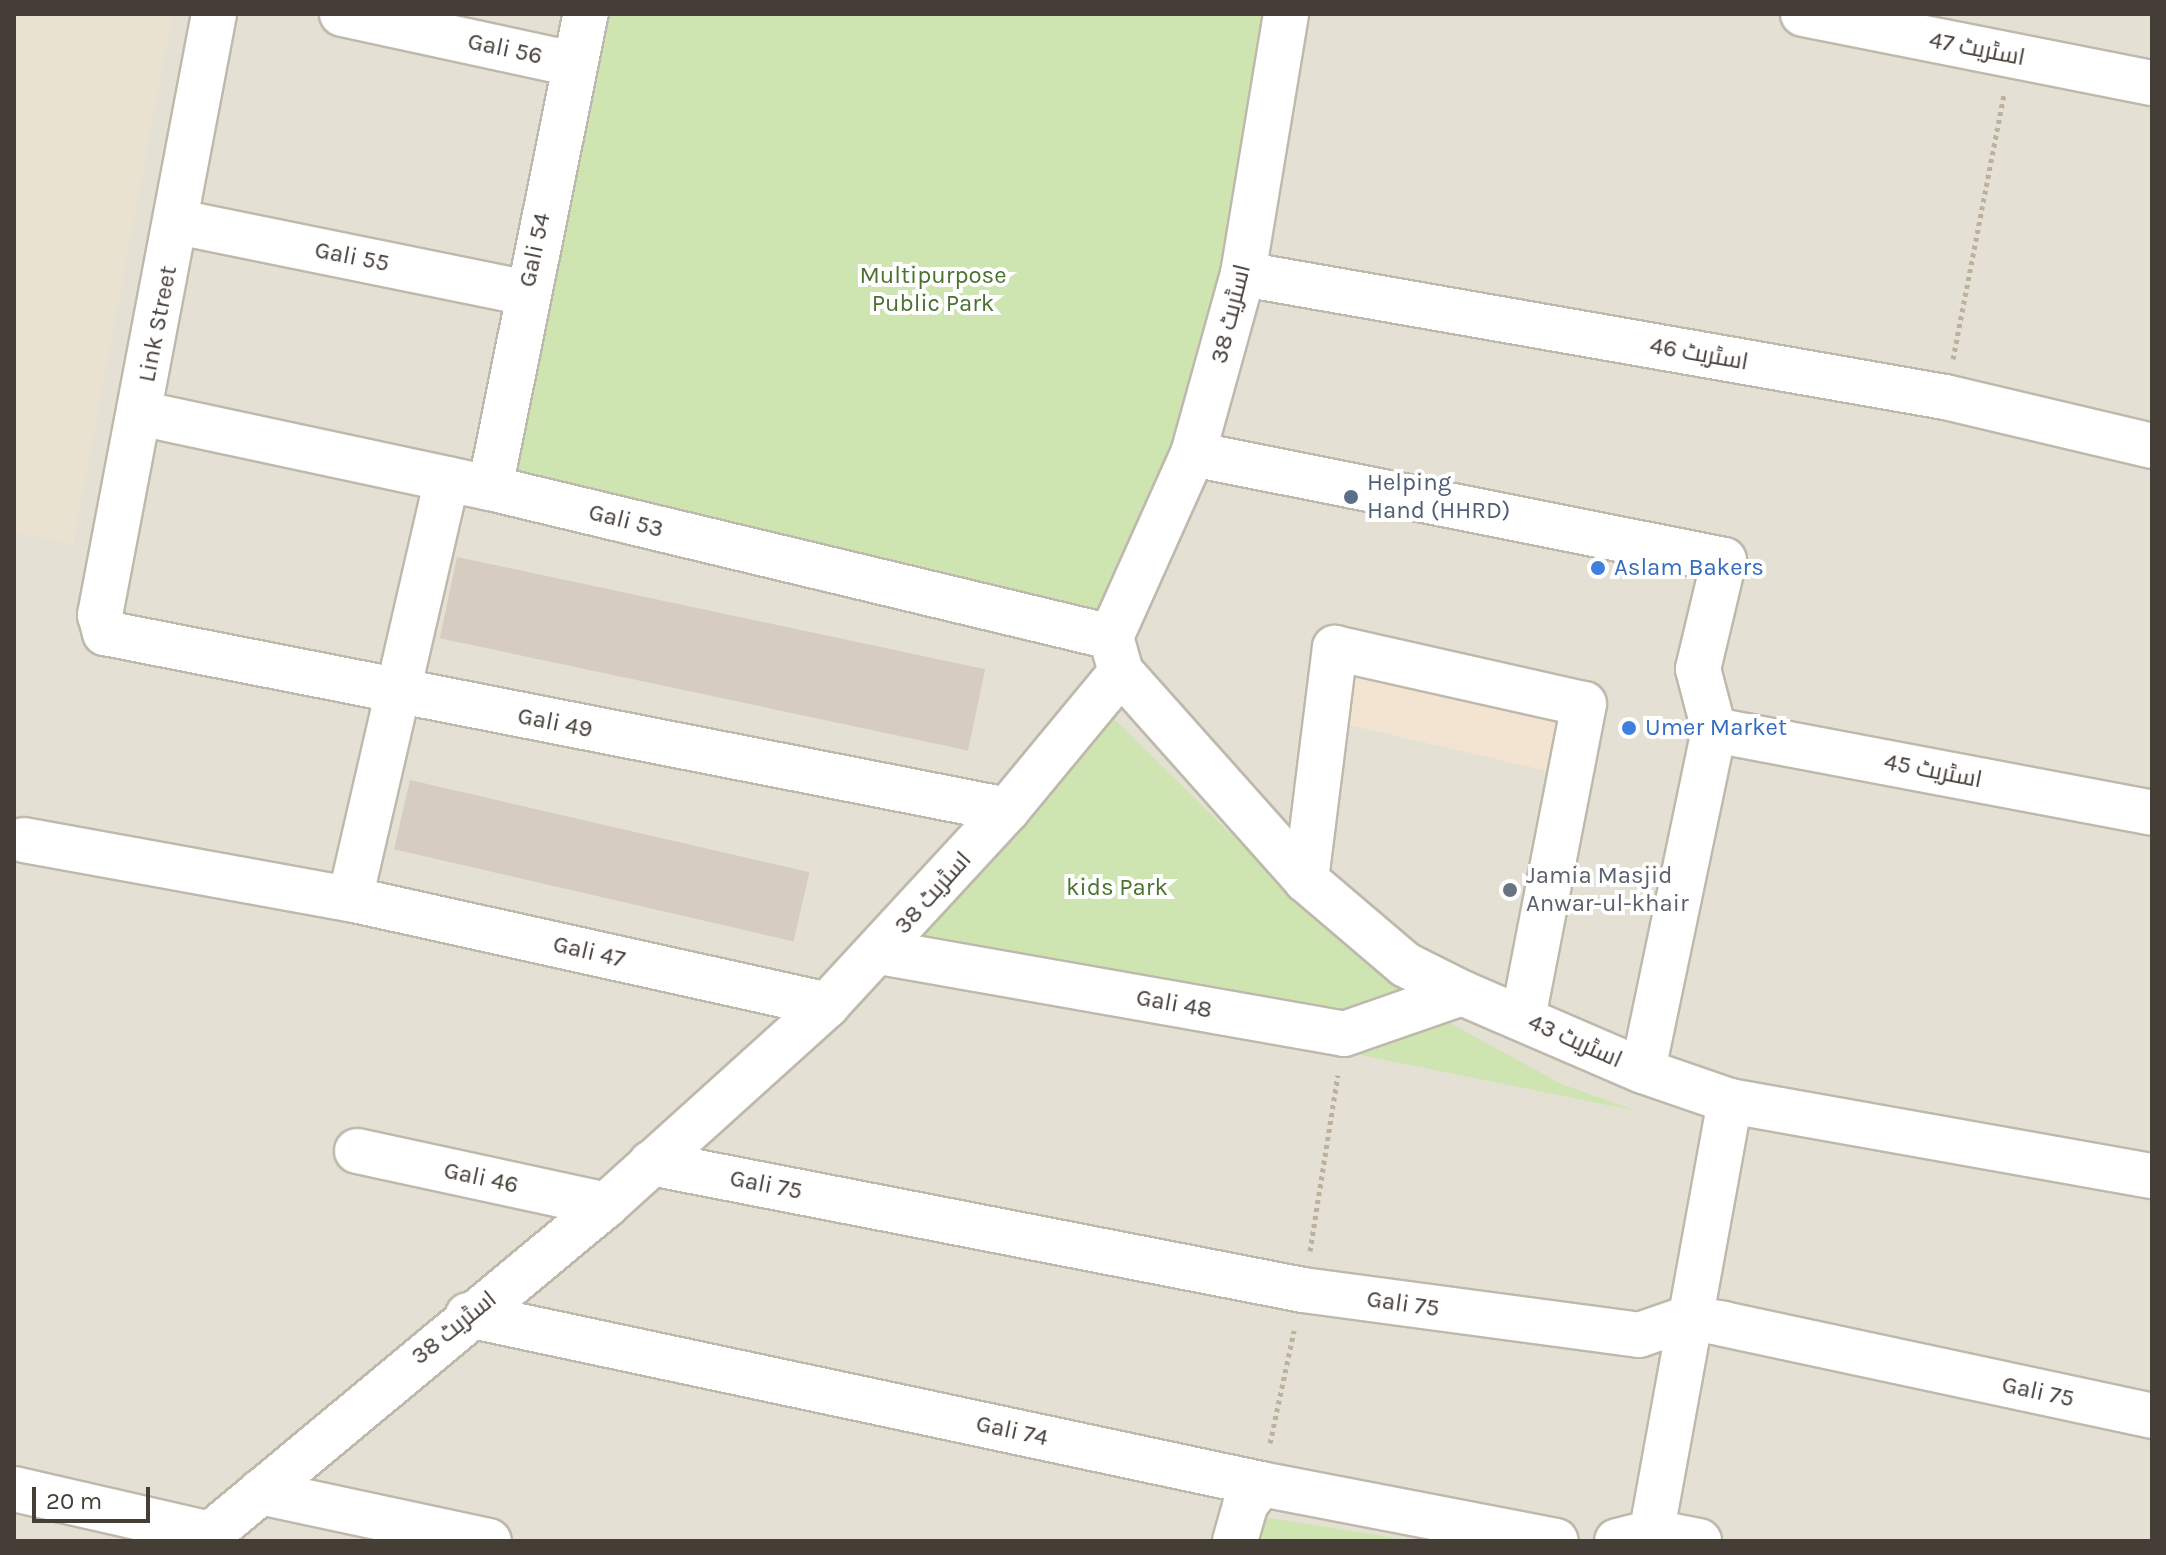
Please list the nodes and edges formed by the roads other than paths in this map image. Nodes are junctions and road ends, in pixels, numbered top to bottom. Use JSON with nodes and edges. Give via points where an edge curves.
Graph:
{"nodes":[{"id":1,"x":214,"y":14,"type":"edge"},
{"id":2,"x":342,"y":14,"type":"edge"},
{"id":3,"x":586,"y":14,"type":"edge"},
{"id":4,"x":1286,"y":14,"type":"edge"},
{"id":5,"x":1803,"y":14,"type":"edge"},
{"id":6,"x":574,"y":64,"type":"junction"},
{"id":7,"x":2152,"y":83,"type":"edge"},
{"id":8,"x":178,"y":222,"type":"junction"},
{"id":9,"x":1243,"y":274,"type":"junction"},
{"id":10,"x":526,"y":293,"type":"junction"},
{"id":11,"x":140,"y":413,"type":"junction"},
{"id":12,"x":2152,"y":446,"type":"edge"},
{"id":13,"x":1193,"y":454,"type":"junction"},
{"id":14,"x":447,"y":479,"type":"junction"},
{"id":15,"x":490,"y":488,"type":"junction"},
{"id":16,"x":105,"y":633,"type":"joint"},
{"id":17,"x":1116,"y":655,"type":"junction"},
{"id":18,"x":396,"y":693,"type":"junction"},
{"id":19,"x":1714,"y":730,"type":"junction"},
{"id":20,"x":1007,"y":810,"type":"junction"},
{"id":21,"x":2152,"y":813,"type":"edge"},
{"id":22,"x":24,"y":840,"type":"dead end"},
{"id":23,"x":1306,"y":880,"type":"junction"},
{"id":24,"x":350,"y":899,"type":"junction"},
{"id":25,"x":880,"y":952,"type":"junction"},
{"id":26,"x":1462,"y":993,"type":"junction"},
{"id":27,"x":827,"y":1005,"type":"junction"},
{"id":28,"x":1523,"y":1018,"type":"junction"},
{"id":29,"x":1643,"y":1071,"type":"junction"},
{"id":30,"x":1730,"y":1101,"type":"junction"},
{"id":31,"x":357,"y":1151,"type":"dead end"},
{"id":32,"x":651,"y":1163,"type":"junction"},
{"id":33,"x":2152,"y":1176,"type":"edge"},
{"id":34,"x":606,"y":1205,"type":"junction"},
{"id":35,"x":468,"y":1315,"type":"junction"},
{"id":36,"x":1688,"y":1318,"type":"junction"},
{"id":37,"x":2152,"y":1416,"type":"edge"},
{"id":38,"x":1261,"y":1484,"type":"junction"},
{"id":39,"x":14,"y":1489,"type":"edge"},
{"id":40,"x":260,"y":1492,"type":"junction"},
{"id":41,"x":206,"y":1537,"type":"edge"},
{"id":42,"x":1640,"y":1538,"type":"edge"},
{"id":43,"x":489,"y":1541,"type":"edge"},
{"id":44,"x":1235,"y":1541,"type":"edge"},
{"id":45,"x":1556,"y":1541,"type":"edge"},
{"id":46,"x":1699,"y":1541,"type":"edge"}],
"edges":[{"from":1,"to":8,"type":"street","name":"Link Street"},
{"from":2,"to":6,"type":"street","name":"Gali 56"},
{"from":3,"to":6,"type":"street","name":"Gali 54"},
{"from":4,"to":9,"type":"street","name":"اسٹریٹ 38"},
{"from":5,"to":7,"type":"street","name":"اسٹریٹ 47"},
{"from":6,"to":10,"type":"street","name":"Gali 54"},
{"from":8,"to":10,"type":"street","name":"Gali 55"},
{"from":8,"to":11,"type":"street","name":"Link Street"},
{"from":9,"to":12,"type":"street","name":"اسٹریٹ 46","via":[[1945,397]]},
{"from":9,"to":13,"type":"street","name":"اسٹریٹ 38"},
{"from":10,"to":15,"type":"street","name":"Gali 54"},
{"from":11,"to":14,"type":"street","name":"Gali 53"},
{"from":11,"to":16,"type":"street","name":"Link Street","via":[[100,615]]},
{"from":13,"to":17,"type":"street","name":"اسٹریٹ 38"},
{"from":13,"to":19,"type":"street","via":[[1724,560],[1698,669]]},
{"from":14,"to":15,"type":"street","name":"Gali 53"},
{"from":14,"to":18,"type":"street"},
{"from":15,"to":17,"type":"street","name":"Gali 53"},
{"from":16,"to":18,"type":"street","name":"Gali 49"},
{"from":17,"to":20,"type":"street","name":"اسٹریٹ 38"},
{"from":17,"to":23,"type":"street","name":"اسٹریٹ 43"},
{"from":18,"to":20,"type":"street","name":"Gali 49"},
{"from":18,"to":24,"type":"street"},
{"from":19,"to":21,"type":"street","name":"اسٹریٹ 45"},
{"from":19,"to":29,"type":"street"},
{"from":20,"to":25,"type":"street","name":"اسٹریٹ 38"},
{"from":22,"to":24,"type":"street","name":"Gali 47"},
{"from":23,"to":26,"type":"street","name":"اسٹریٹ 43","via":[[1406,965]]},
{"from":23,"to":28,"type":"street","via":[[1335,648],[1584,704]]},
{"from":24,"to":27,"type":"street","name":"Gali 47"},
{"from":25,"to":26,"type":"street","name":"Gali 48","via":[[1344,1034]]},
{"from":25,"to":27,"type":"street","name":"اسٹریٹ 38"},
{"from":26,"to":28,"type":"street","name":"اسٹریٹ 43"},
{"from":27,"to":32,"type":"street","name":"اسٹریٹ 38"},
{"from":28,"to":29,"type":"street","name":"اسٹریٹ 43"},
{"from":29,"to":30,"type":"street","name":"اسٹریٹ 43"},
{"from":30,"to":33,"type":"street","name":"اسٹریٹ 43"},
{"from":30,"to":36,"type":"street"},
{"from":31,"to":34,"type":"street","name":"Gali 46"},
{"from":32,"to":34,"type":"street","name":"اسٹریٹ 38"},
{"from":32,"to":36,"type":"street","name":"Gali 75","via":[[1303,1290],[1639,1335]]},
{"from":34,"to":35,"type":"street","name":"اسٹریٹ 38"},
{"from":35,"to":38,"type":"street","name":"Gali 74"},
{"from":35,"to":40,"type":"street","name":"اسٹریٹ 38"},
{"from":36,"to":37,"type":"street","name":"Gali 75"},
{"from":36,"to":42,"type":"street"},
{"from":38,"to":44,"type":"street","via":[[1245,1505]]},
{"from":38,"to":45,"type":"street","name":"Gali 74"},
{"from":39,"to":41,"type":"street"},
{"from":40,"to":41,"type":"street","name":"اسٹریٹ 38"},
{"from":40,"to":43,"type":"street"},
{"from":42,"to":46,"type":"street"}]}
